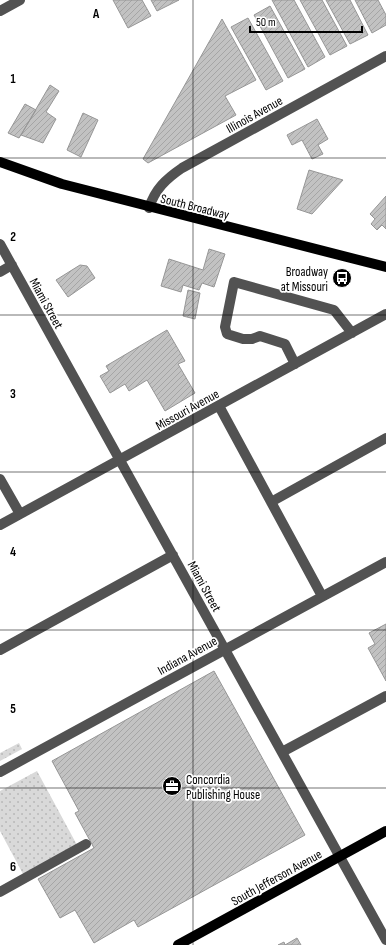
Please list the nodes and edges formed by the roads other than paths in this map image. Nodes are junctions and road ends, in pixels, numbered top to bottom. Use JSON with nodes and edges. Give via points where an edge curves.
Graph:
{"nodes":[{"id":1,"x":20,"y":0,"type":"edge"},
{"id":2,"x":0,"y":11,"type":"edge"},
{"id":3,"x":386,"y":56,"type":"edge"},
{"id":4,"x":0,"y":162,"type":"edge"},
{"id":5,"x":149,"y":208,"type":"junction"},
{"id":6,"x":0,"y":244,"type":"edge"},
{"id":7,"x":12,"y":265,"type":"junction"},
{"id":8,"x":386,"y":267,"type":"edge"},
{"id":9,"x":0,"y":272,"type":"edge"},
{"id":10,"x":386,"y":314,"type":"edge"},
{"id":11,"x":352,"y":333,"type":"junction"},
{"id":12,"x":295,"y":364,"type":"junction"},
{"id":13,"x":219,"y":406,"type":"junction"},
{"id":14,"x":386,"y":438,"type":"edge"},
{"id":15,"x":120,"y":460,"type":"junction"},
{"id":16,"x":0,"y":479,"type":"edge"},
{"id":17,"x":271,"y":502,"type":"junction"},
{"id":18,"x":20,"y":514,"type":"junction"},
{"id":19,"x":0,"y":525,"type":"edge"},
{"id":20,"x":173,"y":556,"type":"junction"},
{"id":21,"x":386,"y":562,"type":"edge"},
{"id":22,"x":322,"y":596,"type":"junction"},
{"id":23,"x":225,"y":649,"type":"junction"},
{"id":24,"x":0,"y":650,"type":"edge"},
{"id":25,"x":386,"y":696,"type":"edge"},
{"id":26,"x":282,"y":752,"type":"junction"},
{"id":27,"x":0,"y":772,"type":"edge"},
{"id":28,"x":386,"y":831,"type":"edge"},
{"id":29,"x":86,"y":844,"type":"dead end"},
{"id":30,"x":340,"y":856,"type":"junction"},
{"id":31,"x":0,"y":892,"type":"edge"},
{"id":32,"x":386,"y":940,"type":"edge"},
{"id":33,"x":178,"y":945,"type":"edge"}],
"edges":[{"from":1,"to":2,"type":"street"},
{"from":3,"to":5,"type":"street","name":"Illinois Avenue","via":[[182,168],[168,177],[158,188]]},
{"from":4,"to":5,"type":"main road","name":"South Broadway","via":[[62,184]]},
{"from":5,"to":8,"type":"main road","name":"South Broadway"},
{"from":6,"to":7,"type":"street","name":"Miami Street"},
{"from":7,"to":9,"type":"street"},
{"from":7,"to":15,"type":"street","name":"Miami Street"},
{"from":10,"to":11,"type":"street","name":"Missouri Avenue"},
{"from":11,"to":12,"type":"street","name":"Missouri Avenue"},
{"from":11,"to":12,"type":"street","via":[[334,310],[234,282],[224,327],[227,334],[243,339],[260,336],[285,344]]},
{"from":12,"to":13,"type":"street","name":"Missouri Avenue"},
{"from":13,"to":15,"type":"street","name":"Missouri Avenue"},
{"from":13,"to":17,"type":"street"},
{"from":14,"to":17,"type":"street"},
{"from":15,"to":18,"type":"street","name":"Missouri Avenue"},
{"from":15,"to":20,"type":"street","name":"Miami Street"},
{"from":16,"to":18,"type":"street"},
{"from":17,"to":22,"type":"street"},
{"from":18,"to":19,"type":"street","name":"Missouri Avenue"},
{"from":20,"to":23,"type":"street","name":"Miami Street"},
{"from":20,"to":24,"type":"street"},
{"from":21,"to":22,"type":"street","name":"Indiana Avenue"},
{"from":22,"to":23,"type":"street","name":"Indiana Avenue"},
{"from":23,"to":26,"type":"street","name":"Miami Street"},
{"from":23,"to":27,"type":"street","name":"Indiana Avenue"},
{"from":25,"to":26,"type":"street"},
{"from":26,"to":30,"type":"street","name":"Miami Street"},
{"from":28,"to":30,"type":"main road","name":"South Jefferson Avenue"},
{"from":29,"to":31,"type":"street"},
{"from":30,"to":32,"type":"street","name":"Miami Street"},
{"from":30,"to":33,"type":"main road","name":"South Jefferson Avenue"}]}
